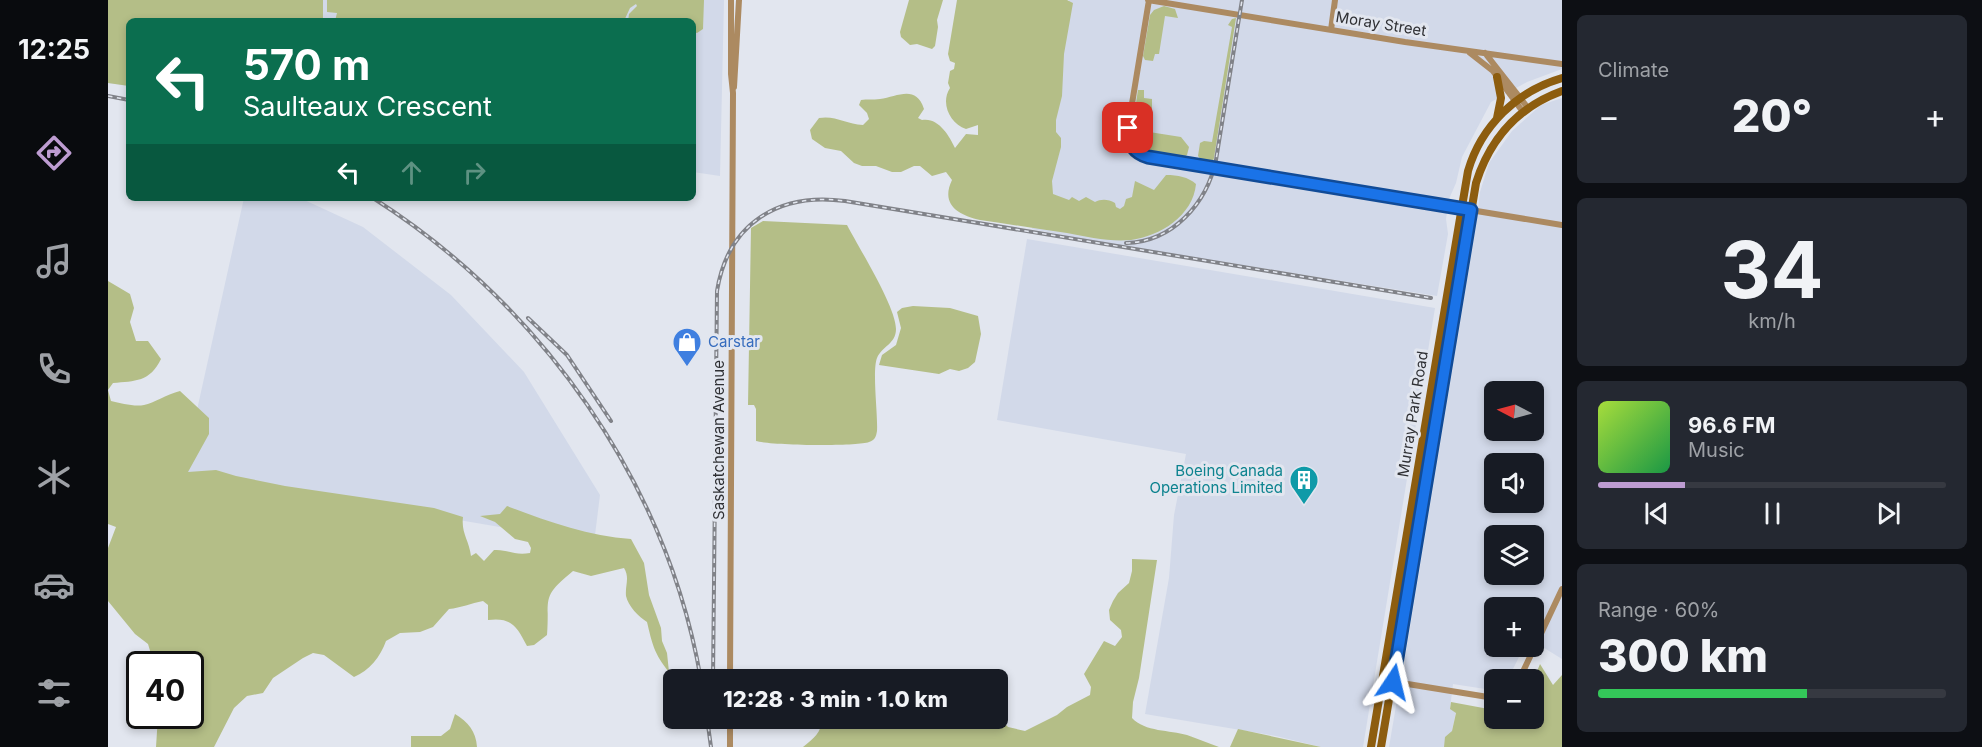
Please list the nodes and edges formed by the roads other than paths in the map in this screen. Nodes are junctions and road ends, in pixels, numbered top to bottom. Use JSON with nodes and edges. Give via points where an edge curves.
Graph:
{"nodes":[{"id":1,"x":731,"y":0,"type":"edge"},
{"id":2,"x":739,"y":0,"type":"edge"},
{"id":3,"x":1149,"y":0,"type":"edge"},
{"id":4,"x":1335,"y":0,"type":"edge"},
{"id":5,"x":1331,"y":30,"type":"junction"},
{"id":6,"x":1467,"y":51,"type":"junction"},
{"id":7,"x":1485,"y":52,"type":"junction"},
{"id":8,"x":1562,"y":64,"type":"edge"},
{"id":9,"x":1497,"y":77,"type":"junction"},
{"id":10,"x":1562,"y":78,"type":"edge"},
{"id":11,"x":1562,"y":91,"type":"edge"},
{"id":12,"x":733,"y":93,"type":"junction"},
{"id":13,"x":1518,"y":99,"type":"junction"},
{"id":14,"x":1526,"y":110,"type":"junction"},
{"id":15,"x":1496,"y":118,"type":"junction"},
{"id":16,"x":1461,"y":209,"type":"junction"},
{"id":17,"x":1471,"y":210,"type":"junction"},
{"id":18,"x":1562,"y":225,"type":"edge"},
{"id":19,"x":1442,"y":325,"type":"junction"},
{"id":20,"x":1450,"y":336,"type":"junction"},
{"id":21,"x":1562,"y":589,"type":"edge"},
{"id":22,"x":730,"y":669,"type":"edge"},
{"id":23,"x":1524,"y":669,"type":"edge"},
{"id":24,"x":1383,"y":680,"type":"junction"},
{"id":25,"x":1393,"y":682,"type":"junction"},
{"id":26,"x":1484,"y":696,"type":"edge"},
{"id":27,"x":730,"y":729,"type":"edge"},
{"id":28,"x":730,"y":746,"type":"edge"},
{"id":29,"x":1371,"y":747,"type":"edge"},
{"id":30,"x":1381,"y":747,"type":"edge"}],
"edges":[{"from":1,"to":12,"type":"street","name":"Saskatchewan Avenue"},
{"from":2,"to":12,"type":"street","name":"Saskatchewan Avenue"},
{"from":3,"to":5,"type":"street","name":"Moray Street"},
{"from":3,"to":16,"type":"street","via":[[1128,128],[1129,141],[1138,153]]},
{"from":4,"to":5,"type":"street"},
{"from":5,"to":6,"type":"street","name":"Moray Street"},
{"from":6,"to":7,"type":"street","name":"Moray Street"},
{"from":6,"to":9,"type":"street","name":"Moray Street","via":[[1487,64]]},
{"from":7,"to":8,"type":"street","name":"Moray Street"},
{"from":7,"to":13,"type":"street","name":"Moray Street"},
{"from":9,"to":13,"type":"street","name":"Moray Street"},
{"from":9,"to":15,"type":"street","via":[[1501,98]]},
{"from":10,"to":13,"type":"street"},
{"from":11,"to":14,"type":"street"},
{"from":12,"to":22,"type":"street","name":"Saskatchewan Avenue"},
{"from":13,"to":14,"type":"street","name":"Moray Street"},
{"from":13,"to":15,"type":"street","name":"Murray Park Road"},
{"from":14,"to":17,"type":"street","name":"Murray Park Road","via":[[1506,127],[1489,150]]},
{"from":15,"to":16,"type":"street","name":"Murray Park Road","via":[[1471,160]]},
{"from":16,"to":17,"type":"street"},
{"from":16,"to":19,"type":"street","name":"Murray Park Road"},
{"from":17,"to":18,"type":"street"},
{"from":17,"to":20,"type":"street","name":"Murray Park Road"},
{"from":19,"to":20,"type":"street"},
{"from":19,"to":24,"type":"street","name":"Murray Park Road"},
{"from":20,"to":25,"type":"street","name":"Murray Park Road"},
{"from":21,"to":23,"type":"street"},
{"from":24,"to":25,"type":"street"},
{"from":24,"to":29,"type":"street","name":"Murray Park Road"},
{"from":25,"to":26,"type":"street"},
{"from":25,"to":30,"type":"street","name":"Murray Park Road"},
{"from":27,"to":28,"type":"street"}]}
